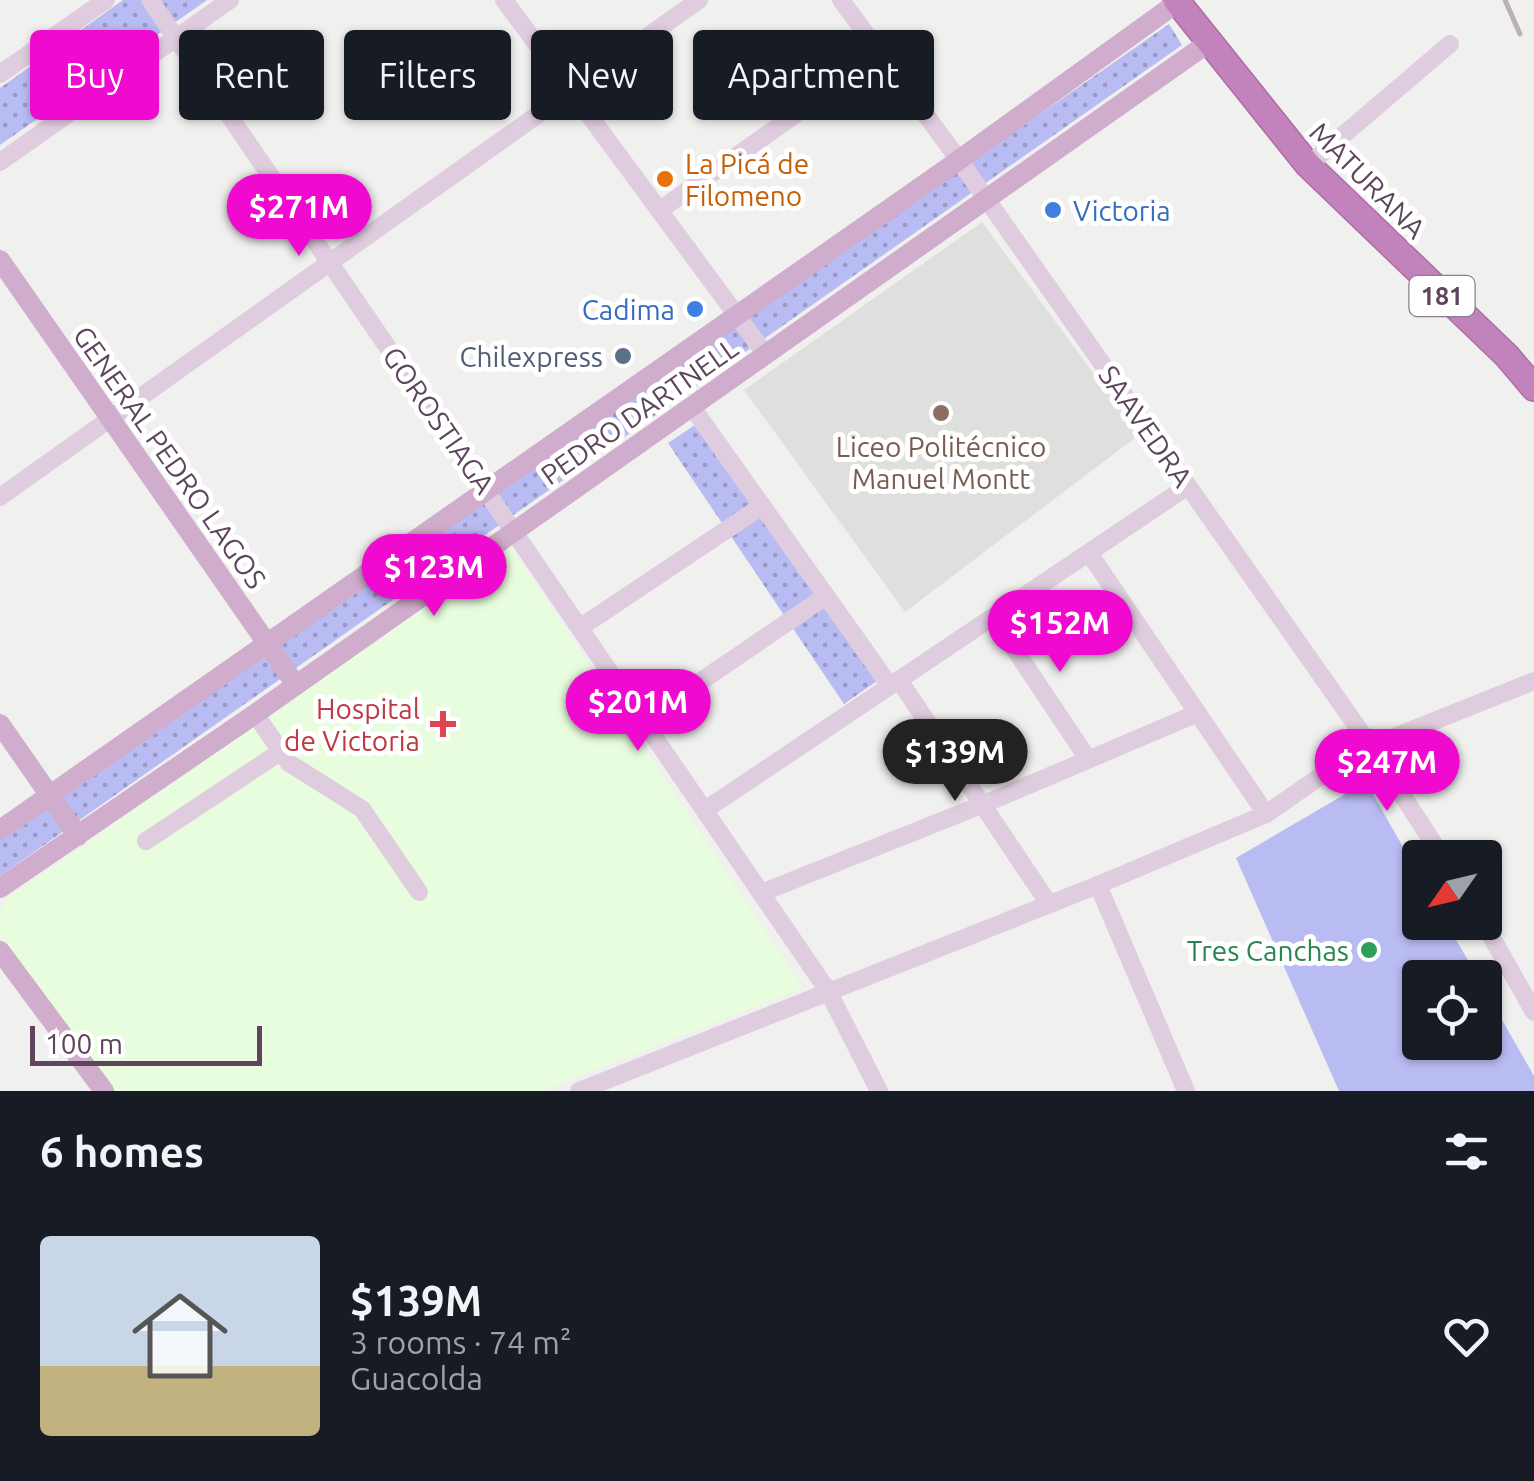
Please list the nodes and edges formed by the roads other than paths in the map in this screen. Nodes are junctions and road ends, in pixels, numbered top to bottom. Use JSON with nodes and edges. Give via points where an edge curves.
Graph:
{"nodes":[{"id":1,"x":106,"y":0,"type":"edge"},
{"id":2,"x":150,"y":0,"type":"edge"},
{"id":3,"x":230,"y":0,"type":"edge"},
{"id":4,"x":504,"y":0,"type":"edge"},
{"id":5,"x":700,"y":0,"type":"edge"},
{"id":6,"x":841,"y":0,"type":"edge"},
{"id":7,"x":1177,"y":1,"type":"edge"},
{"id":8,"x":658,"y":30,"type":"edge"},
{"id":9,"x":863,"y":30,"type":"edge"},
{"id":10,"x":177,"y":37,"type":"junction"},
{"id":11,"x":531,"y":37,"type":"edge"},
{"id":12,"x":1208,"y":43,"type":"junction"},
{"id":13,"x":1450,"y":44,"type":"dead end"},
{"id":14,"x":0,"y":74,"type":"edge"},
{"id":15,"x":533,"y":120,"type":"edge"},
{"id":16,"x":593,"y":120,"type":"edge"},
{"id":17,"x":788,"y":120,"type":"edge"},
{"id":18,"x":930,"y":120,"type":"edge"},
{"id":19,"x":959,"y":160,"type":"junction"},
{"id":20,"x":0,"y":162,"type":"edge"},
{"id":21,"x":1308,"y":165,"type":"junction"},
{"id":22,"x":986,"y":200,"type":"junction"},
{"id":23,"x":660,"y":210,"type":"junction"},
{"id":24,"x":0,"y":260,"type":"edge"},
{"id":25,"x":331,"y":264,"type":"junction"},
{"id":26,"x":737,"y":315,"type":"junction"},
{"id":27,"x":766,"y":355,"type":"junction"},
{"id":28,"x":1534,"y":388,"type":"edge"},
{"id":29,"x":692,"y":406,"type":"junction"},
{"id":30,"x":110,"y":419,"type":"junction"},
{"id":31,"x":1188,"y":486,"type":"junction"},
{"id":32,"x":488,"y":490,"type":"junction"},
{"id":33,"x":0,"y":497,"type":"edge"},
{"id":34,"x":762,"y":506,"type":"junction"},
{"id":35,"x":516,"y":530,"type":"junction"},
{"id":36,"x":1089,"y":552,"type":"junction"},
{"id":37,"x":826,"y":596,"type":"junction"},
{"id":38,"x":993,"y":617,"type":"junction"},
{"id":39,"x":581,"y":627,"type":"junction"},
{"id":40,"x":267,"y":644,"type":"junction"},
{"id":41,"x":1534,"y":680,"type":"edge"},
{"id":42,"x":894,"y":683,"type":"junction"},
{"id":43,"x":296,"y":685,"type":"junction"},
{"id":44,"x":1198,"y":713,"type":"junction"},
{"id":45,"x":255,"y":714,"type":"junction"},
{"id":46,"x":644,"y":720,"type":"junction"},
{"id":47,"x":0,"y":724,"type":"edge"},
{"id":48,"x":1370,"y":745,"type":"junction"},
{"id":49,"x":280,"y":752,"type":"junction"},
{"id":50,"x":1088,"y":759,"type":"junction"},
{"id":51,"x":50,"y":795,"type":"junction"},
{"id":52,"x":984,"y":804,"type":"junction"},
{"id":53,"x":705,"y":810,"type":"junction"},
{"id":54,"x":1266,"y":814,"type":"junction"},
{"id":55,"x":0,"y":830,"type":"edge"},
{"id":56,"x":78,"y":836,"type":"junction"},
{"id":57,"x":1431,"y":840,"type":"edge"},
{"id":58,"x":146,"y":841,"type":"dead end"},
{"id":59,"x":1098,"y":886,"type":"junction"},
{"id":60,"x":0,"y":889,"type":"edge"},
{"id":61,"x":419,"y":892,"type":"dead end"},
{"id":62,"x":761,"y":892,"type":"junction"},
{"id":63,"x":1048,"y":904,"type":"junction"},
{"id":64,"x":1493,"y":940,"type":"edge"},
{"id":65,"x":0,"y":951,"type":"edge"},
{"id":66,"x":0,"y":973,"type":"edge"},
{"id":67,"x":828,"y":991,"type":"junction"},
{"id":68,"x":1534,"y":1012,"type":"edge"},
{"id":69,"x":88,"y":1091,"type":"edge"},
{"id":70,"x":104,"y":1091,"type":"edge"},
{"id":71,"x":578,"y":1091,"type":"edge"},
{"id":72,"x":879,"y":1091,"type":"edge"},
{"id":73,"x":1186,"y":1091,"type":"edge"}],
"edges":[{"from":1,"to":14,"type":"street"},
{"from":2,"to":10,"type":"street","name":"GOROSTIAGA"},
{"from":3,"to":10,"type":"street"},
{"from":4,"to":11,"type":"street"},
{"from":5,"to":8,"type":"street"},
{"from":6,"to":9,"type":"street","name":"SAAVEDRA"},
{"from":7,"to":12,"type":"highway","name":"MATURANA","number":"181"},
{"from":7,"to":19,"type":"main road","name":"PEDRO DARTNELL"},
{"from":10,"to":20,"type":"street"},
{"from":10,"to":25,"type":"street","name":"GOROSTIAGA"},
{"from":12,"to":21,"type":"highway","name":"MATURANA","number":"181"},
{"from":12,"to":22,"type":"main road","name":"PEDRO DARTNELL"},
{"from":13,"to":21,"type":"street"},
{"from":15,"to":25,"type":"street"},
{"from":16,"to":23,"type":"street"},
{"from":17,"to":23,"type":"street"},
{"from":18,"to":19,"type":"street","name":"SAAVEDRA"},
{"from":19,"to":22,"type":"street","name":"SAAVEDRA"},
{"from":19,"to":26,"type":"main road","name":"PEDRO DARTNELL"},
{"from":21,"to":28,"type":"highway","name":"MATURANA","number":"181"},
{"from":22,"to":27,"type":"main road","name":"PEDRO DARTNELL"},
{"from":22,"to":31,"type":"street","name":"SAAVEDRA"},
{"from":23,"to":26,"type":"street"},
{"from":24,"to":30,"type":"main road","name":"GENERAL PEDRO LAGOS"},
{"from":25,"to":30,"type":"street"},
{"from":25,"to":32,"type":"street","name":"GOROSTIAGA"},
{"from":26,"to":27,"type":"street"},
{"from":26,"to":32,"type":"main road","name":"PEDRO DARTNELL"},
{"from":27,"to":29,"type":"main road","name":"PEDRO DARTNELL"},
{"from":29,"to":34,"type":"street"},
{"from":29,"to":35,"type":"main road","name":"PEDRO DARTNELL"},
{"from":30,"to":33,"type":"street"},
{"from":30,"to":40,"type":"main road","name":"GENERAL PEDRO LAGOS"},
{"from":31,"to":36,"type":"street"},
{"from":31,"to":48,"type":"street","name":"SAAVEDRA"},
{"from":32,"to":35,"type":"street","name":"GOROSTIAGA"},
{"from":32,"to":40,"type":"main road","name":"PEDRO DARTNELL"},
{"from":34,"to":37,"type":"street"},
{"from":34,"to":39,"type":"street"},
{"from":35,"to":39,"type":"street","name":"GOROSTIAGA"},
{"from":35,"to":43,"type":"main road","name":"PEDRO DARTNELL"},
{"from":36,"to":38,"type":"street"},
{"from":36,"to":44,"type":"street"},
{"from":37,"to":42,"type":"street"},
{"from":37,"to":46,"type":"street"},
{"from":38,"to":42,"type":"street"},
{"from":38,"to":50,"type":"street"},
{"from":39,"to":46,"type":"street","name":"GOROSTIAGA"},
{"from":40,"to":43,"type":"main road","name":"GENERAL PEDRO LAGOS"},
{"from":40,"to":51,"type":"main road","name":"PEDRO DARTNELL"},
{"from":41,"to":48,"type":"street"},
{"from":42,"to":52,"type":"street"},
{"from":42,"to":53,"type":"street"},
{"from":43,"to":45,"type":"main road","name":"PEDRO DARTNELL"},
{"from":44,"to":50,"type":"street"},
{"from":44,"to":54,"type":"street"},
{"from":45,"to":49,"type":"street"},
{"from":45,"to":56,"type":"main road","name":"PEDRO DARTNELL"},
{"from":46,"to":53,"type":"street","name":"GOROSTIAGA"},
{"from":47,"to":51,"type":"main road"},
{"from":48,"to":54,"type":"street"},
{"from":48,"to":57,"type":"street","name":"SAAVEDRA"},
{"from":49,"to":58,"type":"street"},
{"from":49,"to":61,"type":"street","via":[[362,809]]},
{"from":50,"to":52,"type":"street"},
{"from":51,"to":55,"type":"main road","name":"PEDRO DARTNELL"},
{"from":51,"to":56,"type":"main road"},
{"from":52,"to":62,"type":"street"},
{"from":52,"to":63,"type":"street"},
{"from":53,"to":62,"type":"street","name":"GOROSTIAGA"},
{"from":54,"to":59,"type":"street"},
{"from":56,"to":60,"type":"main road","name":"PEDRO DARTNELL"},
{"from":59,"to":63,"type":"street"},
{"from":59,"to":73,"type":"street"},
{"from":62,"to":67,"type":"street","name":"GOROSTIAGA"},
{"from":63,"to":67,"type":"street"},
{"from":64,"to":68,"type":"street"},
{"from":65,"to":70,"type":"main road"},
{"from":66,"to":69,"type":"main road"},
{"from":67,"to":71,"type":"street"},
{"from":67,"to":72,"type":"street","name":"GOROSTIAGA"}]}
